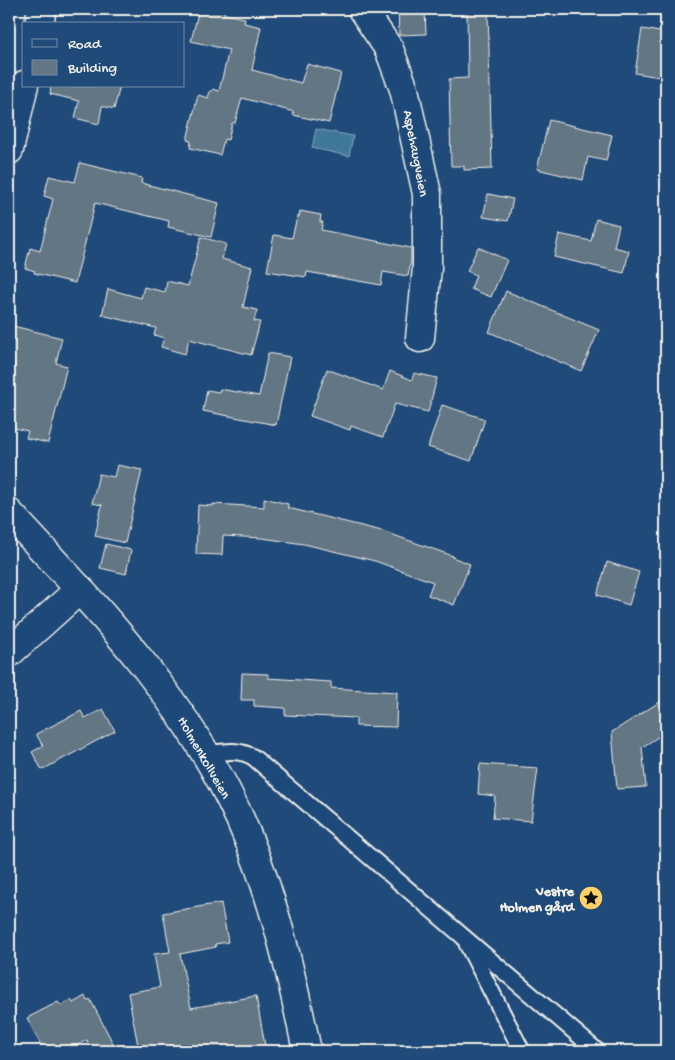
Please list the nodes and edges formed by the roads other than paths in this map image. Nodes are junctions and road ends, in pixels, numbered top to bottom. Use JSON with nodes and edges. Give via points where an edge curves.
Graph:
{"nodes":[{"id":1,"x":42,"y":9,"type":"edge"},
{"id":2,"x":362,"y":9,"type":"edge"},
{"id":3,"x":39,"y":22,"type":"edge"},
{"id":4,"x":23,"y":88,"type":"edge"},
{"id":5,"x":9,"y":150,"type":"edge"},
{"id":6,"x":420,"y":338,"type":"dead end"},
{"id":7,"x":9,"y":513,"type":"edge"},
{"id":8,"x":80,"y":590,"type":"junction"},
{"id":9,"x":9,"y":653,"type":"edge"},
{"id":10,"x":206,"y":754,"type":"junction"},
{"id":11,"x":462,"y":935,"type":"junction"},
{"id":12,"x":307,"y":1051,"type":"edge"},
{"id":13,"x":522,"y":1051,"type":"edge"},
{"id":14,"x":597,"y":1051,"type":"edge"}],
"edges":[{"from":1,"to":3,"type":"main road"},
{"from":2,"to":6,"type":"main road","name":"Aspehaugveien","via":[[390,49],[404,89],[427,194],[426,268]]},
{"from":4,"to":5,"type":"main road"},
{"from":7,"to":8,"type":"main road","name":"Holmenkollveien"},
{"from":8,"to":9,"type":"main road"},
{"from":8,"to":10,"type":"main road","name":"Holmenkollveien","via":[[155,677]]},
{"from":10,"to":11,"type":"lane","via":[[238,751],[253,757]]},
{"from":10,"to":12,"type":"main road","name":"Holmenkollveien","via":[[242,824],[268,892]]},
{"from":11,"to":13,"type":"lane"},
{"from":11,"to":14,"type":"lane"}]}
